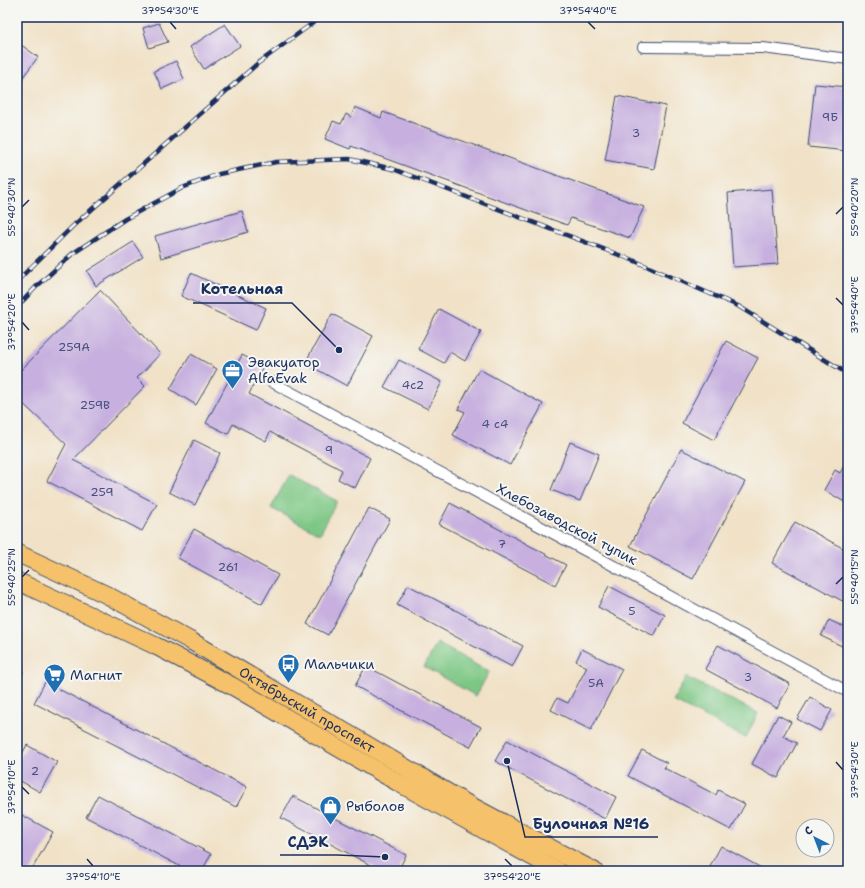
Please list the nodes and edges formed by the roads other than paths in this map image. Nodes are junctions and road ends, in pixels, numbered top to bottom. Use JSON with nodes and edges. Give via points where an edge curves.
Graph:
{"nodes":[{"id":1,"x":643,"y":48,"type":"dead end"},
{"id":2,"x":848,"y":59,"type":"edge"},
{"id":3,"x":272,"y":382,"type":"dead end"},
{"id":4,"x":17,"y":553,"type":"edge"},
{"id":5,"x":17,"y":581,"type":"edge"},
{"id":6,"x":848,"y":692,"type":"edge"},
{"id":7,"x":558,"y":871,"type":"edge"},
{"id":8,"x":594,"y":871,"type":"edge"}],
"edges":[{"from":1,"to":2,"type":"street","via":[[763,48]]},
{"from":3,"to":6,"type":"street","name":"Хлебозаводской тупик"},
{"from":4,"to":8,"type":"main road","name":"Октябрьский проспект","via":[[107,595],[198,645],[464,802]]},
{"from":5,"to":7,"type":"main road","name":"Октябрьский проспект","via":[[93,615],[234,687],[397,782]]}]}
